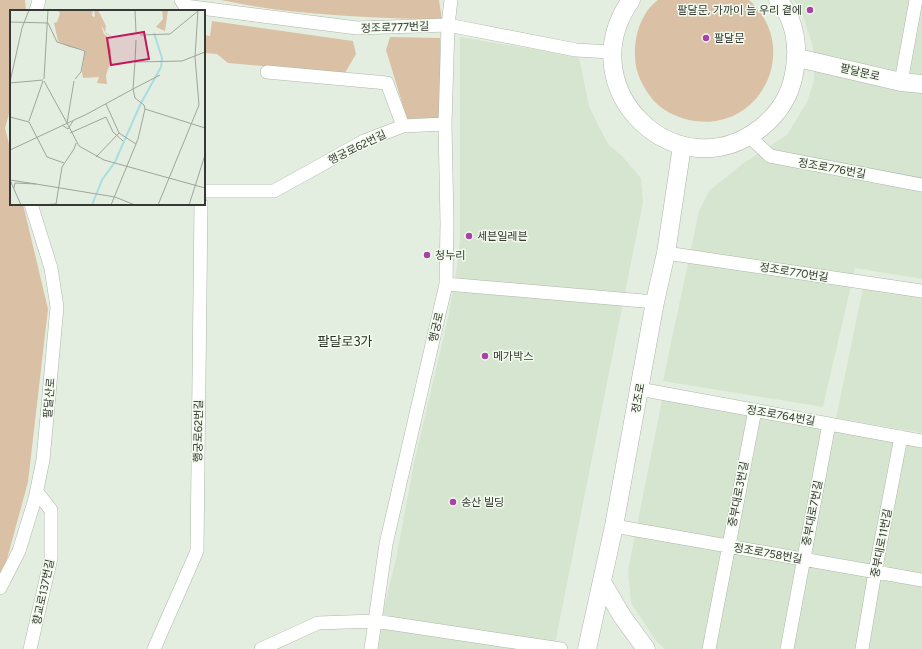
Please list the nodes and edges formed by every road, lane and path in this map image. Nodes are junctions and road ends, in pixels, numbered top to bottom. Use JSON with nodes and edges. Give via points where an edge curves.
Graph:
{"nodes":[{"id":1,"x":38,"y":0,"type":"edge"},
{"id":2,"x":181,"y":0,"type":"edge"},
{"id":3,"x":451,"y":0,"type":"edge"},
{"id":4,"x":631,"y":0,"type":"edge"},
{"id":5,"x":778,"y":0,"type":"edge"},
{"id":6,"x":916,"y":0,"type":"edge"},
{"id":7,"x":36,"y":10,"type":"edge"},
{"id":8,"x":448,"y":26,"type":"junction"},
{"id":9,"x":611,"y":52,"type":"junction"},
{"id":10,"x":798,"y":58,"type":"junction"},
{"id":11,"x":267,"y":72,"type":"dead end"},
{"id":12,"x":901,"y":82,"type":"junction"},
{"id":13,"x":922,"y":84,"type":"edge"},
{"id":14,"x":445,"y":124,"type":"junction"},
{"id":15,"x":403,"y":126,"type":"junction"},
{"id":16,"x":750,"y":137,"type":"junction"},
{"id":17,"x":682,"y":146,"type":"junction"},
{"id":18,"x":922,"y":185,"type":"edge"},
{"id":19,"x":205,"y":191,"type":"edge"},
{"id":20,"x":31,"y":205,"type":"edge"},
{"id":21,"x":201,"y":205,"type":"edge"},
{"id":22,"x":666,"y":253,"type":"junction"},
{"id":23,"x":446,"y":284,"type":"junction"},
{"id":24,"x":922,"y":291,"type":"edge"},
{"id":25,"x":655,"y":302,"type":"junction"},
{"id":26,"x":639,"y":389,"type":"junction"},
{"id":27,"x":755,"y":410,"type":"junction"},
{"id":28,"x":829,"y":424,"type":"junction"},
{"id":29,"x":901,"y":437,"type":"junction"},
{"id":30,"x":922,"y":441,"type":"edge"},
{"id":31,"x":36,"y":492,"type":"junction"},
{"id":32,"x":614,"y":526,"type":"junction"},
{"id":33,"x":728,"y":546,"type":"junction"},
{"id":34,"x":804,"y":559,"type":"junction"},
{"id":35,"x":875,"y":572,"type":"junction"},
{"id":36,"x":922,"y":580,"type":"edge"},
{"id":37,"x":602,"y":582,"type":"junction"},
{"id":38,"x":0,"y":588,"type":"edge"},
{"id":39,"x":375,"y":621,"type":"junction"},
{"id":40,"x":30,"y":649,"type":"edge"},
{"id":41,"x":154,"y":649,"type":"edge"},
{"id":42,"x":261,"y":649,"type":"edge"},
{"id":43,"x":371,"y":649,"type":"edge"},
{"id":44,"x":561,"y":649,"type":"edge"},
{"id":45,"x":587,"y":649,"type":"edge"},
{"id":46,"x":646,"y":649,"type":"edge"},
{"id":47,"x":709,"y":649,"type":"edge"},
{"id":48,"x":787,"y":649,"type":"edge"},
{"id":49,"x":862,"y":649,"type":"edge"}],
"edges":[{"from":1,"to":7,"type":"street"},
{"from":2,"to":8,"type":"street","name":"정조로777번길","via":[[185,6],[357,28]]},
{"from":3,"to":8,"type":"street","name":"행궁로"},
{"from":4,"to":9,"type":"street","via":[[623,11],[615,31]]},
{"from":5,"to":10,"type":"street","via":[[794,30]]},
{"from":6,"to":12,"type":"street"},
{"from":8,"to":9,"type":"street","name":"정조로777번길","via":[[576,50]]},
{"from":8,"to":14,"type":"street","name":"행궁로"},
{"from":9,"to":17,"type":"street","via":[[616,83],[630,112],[653,133]]},
{"from":10,"to":12,"type":"street","name":"팔달문로"},
{"from":10,"to":16,"type":"street","via":[[791,89],[775,117]]},
{"from":11,"to":15,"type":"street","via":[[387,83]]},
{"from":12,"to":13,"type":"street","name":"팔달문로"},
{"from":14,"to":15,"type":"street","name":"행궁로62번길"},
{"from":14,"to":23,"type":"street","name":"행궁로"},
{"from":15,"to":19,"type":"street","name":"행궁로62번길","via":[[364,141],[274,191]]},
{"from":16,"to":17,"type":"street","via":[[728,145],[705,148]]},
{"from":16,"to":18,"type":"street","name":"정조로776번길","via":[[770,156]]},
{"from":17,"to":22,"type":"street","name":"정조로"},
{"from":20,"to":31,"type":"street","name":"팔달산로","via":[[51,268],[57,307],[44,460]]},
{"from":21,"to":41,"type":"street","name":"행궁로62번길","via":[[197,551]]},
{"from":22,"to":24,"type":"street","name":"정조로770번길"},
{"from":22,"to":25,"type":"street","name":"정조로"},
{"from":23,"to":25,"type":"street"},
{"from":23,"to":39,"type":"street","name":"행궁로","via":[[386,544]]},
{"from":25,"to":26,"type":"street","name":"정조로"},
{"from":26,"to":27,"type":"street","name":"정조로764번길"},
{"from":26,"to":32,"type":"street","name":"정조로"},
{"from":27,"to":28,"type":"street","name":"정조로764번길"},
{"from":27,"to":33,"type":"street","name":"중부대로3번길"},
{"from":28,"to":29,"type":"street","name":"정조로764번길"},
{"from":28,"to":34,"type":"street","name":"중부대로7번길"},
{"from":29,"to":30,"type":"street","name":"정조로764번길"},
{"from":29,"to":35,"type":"street","name":"중부대로11번길"},
{"from":31,"to":38,"type":"street","name":"팔달산로","via":[[19,551]]},
{"from":31,"to":40,"type":"street","name":"향교로137번길","via":[[52,510],[51,558]]},
{"from":32,"to":33,"type":"street","name":"정조로758번길"},
{"from":32,"to":37,"type":"street","name":"정조로"},
{"from":33,"to":34,"type":"street","name":"정조로758번길"},
{"from":33,"to":47,"type":"street","name":"중부대로3번길"},
{"from":34,"to":35,"type":"street","name":"정조로758번길"},
{"from":34,"to":48,"type":"street","name":"중부대로7번길"},
{"from":35,"to":36,"type":"street","name":"정조로758번길"},
{"from":35,"to":49,"type":"street","name":"중부대로11번길"},
{"from":37,"to":45,"type":"street","name":"정조로"},
{"from":37,"to":46,"type":"street"},
{"from":39,"to":42,"type":"street","via":[[318,623]]},
{"from":39,"to":43,"type":"street","name":"행궁로"},
{"from":39,"to":44,"type":"street"}]}
